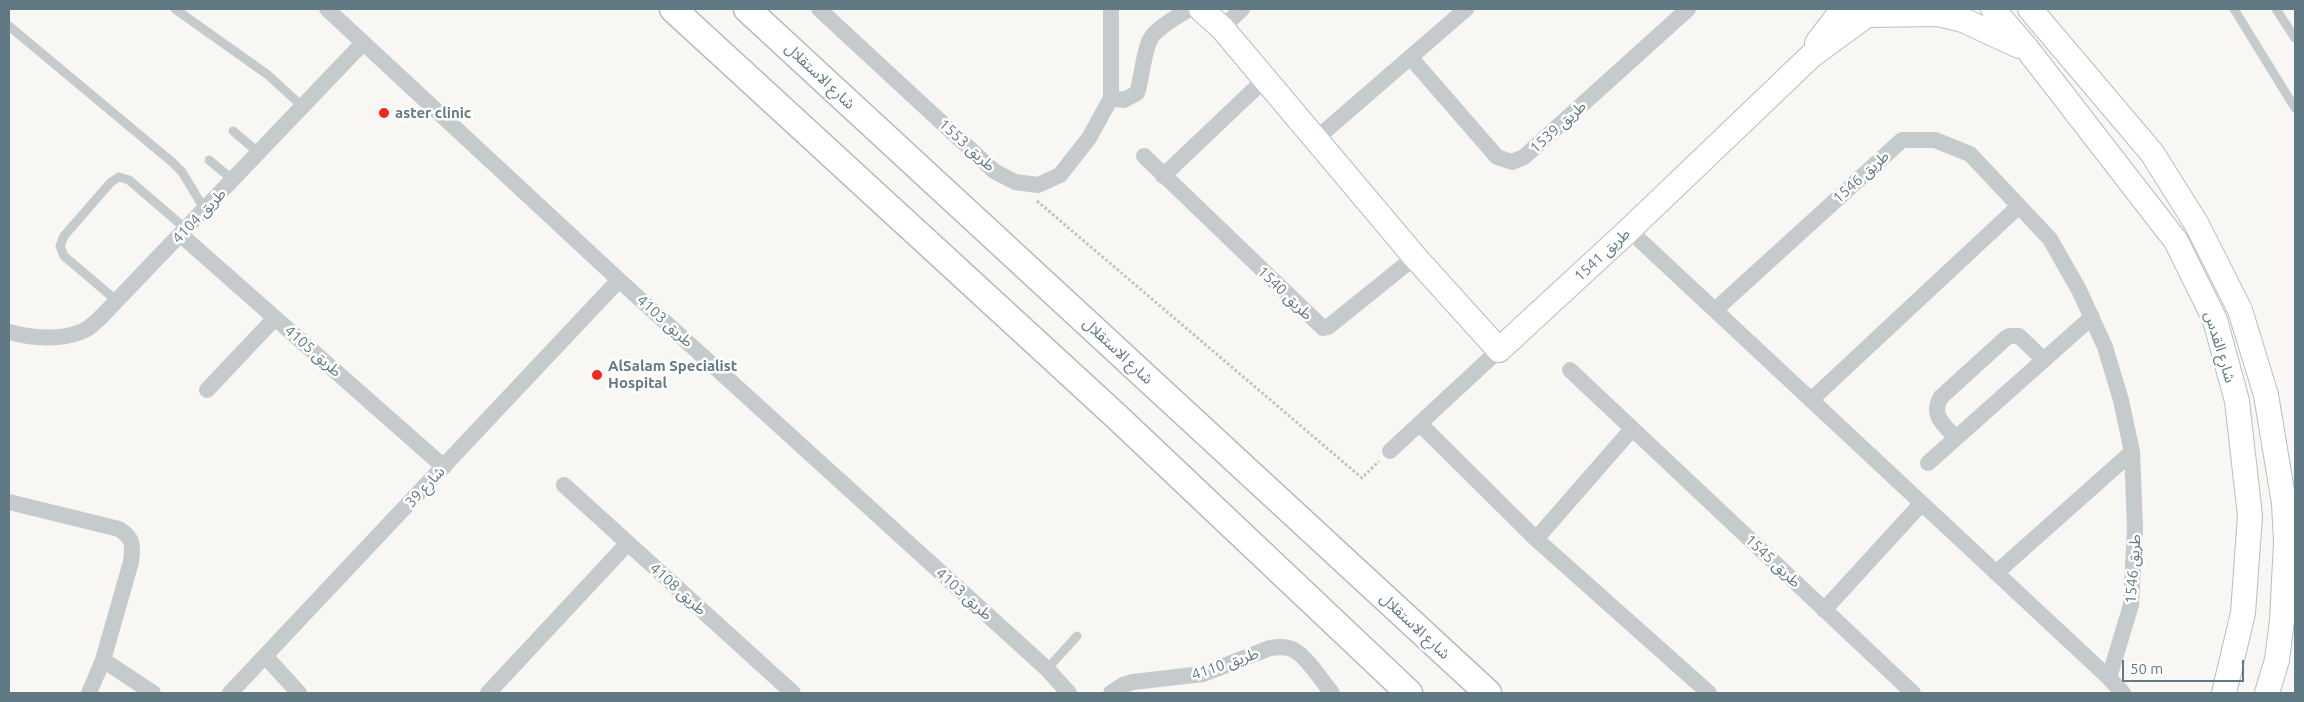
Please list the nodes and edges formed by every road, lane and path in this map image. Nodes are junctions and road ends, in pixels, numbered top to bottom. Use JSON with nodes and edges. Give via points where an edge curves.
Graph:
{"nodes":[{"id":1,"x":175,"y":9,"type":"edge"},
{"id":2,"x":327,"y":9,"type":"edge"},
{"id":3,"x":673,"y":9,"type":"edge"},
{"id":4,"x":747,"y":9,"type":"edge"},
{"id":5,"x":819,"y":9,"type":"edge"},
{"id":6,"x":1110,"y":9,"type":"edge"},
{"id":7,"x":1189,"y":9,"type":"edge"},
{"id":8,"x":1201,"y":9,"type":"edge"},
{"id":9,"x":1242,"y":9,"type":"edge"},
{"id":10,"x":1466,"y":9,"type":"edge"},
{"id":11,"x":1688,"y":9,"type":"edge"},
{"id":12,"x":1843,"y":9,"type":"edge"},
{"id":13,"x":1993,"y":9,"type":"edge"},
{"id":14,"x":2030,"y":9,"type":"edge"},
{"id":15,"x":2044,"y":9,"type":"edge"},
{"id":16,"x":2234,"y":9,"type":"edge"},
{"id":17,"x":2276,"y":9,"type":"edge"},
{"id":18,"x":1871,"y":12,"type":"edge"},
{"id":19,"x":9,"y":26,"type":"edge"},
{"id":20,"x":1222,"y":28,"type":"junction"},
{"id":21,"x":2295,"y":38,"type":"edge"},
{"id":22,"x":363,"y":43,"type":"junction"},
{"id":23,"x":2060,"y":44,"type":"junction"},
{"id":24,"x":2028,"y":50,"type":"junction"},
{"id":25,"x":1811,"y":56,"type":"junction"},
{"id":26,"x":1411,"y":58,"type":"junction"},
{"id":27,"x":1264,"y":80,"type":"junction"},
{"id":28,"x":1111,"y":98,"type":"junction"},
{"id":29,"x":303,"y":106,"type":"junction"},
{"id":30,"x":2295,"y":108,"type":"edge"},
{"id":31,"x":233,"y":131,"type":"dead end"},
{"id":32,"x":1317,"y":138,"type":"junction"},
{"id":33,"x":259,"y":153,"type":"junction"},
{"id":34,"x":1144,"y":156,"type":"dead end"},
{"id":35,"x":209,"y":160,"type":"dead end"},
{"id":36,"x":1163,"y":176,"type":"junction"},
{"id":37,"x":233,"y":180,"type":"junction"},
{"id":38,"x":1016,"y":182,"type":"junction"},
{"id":39,"x":2019,"y":206,"type":"junction"},
{"id":40,"x":205,"y":210,"type":"junction"},
{"id":41,"x":1629,"y":230,"type":"junction"},
{"id":42,"x":184,"y":232,"type":"junction"},
{"id":43,"x":1415,"y":257,"type":"junction"},
{"id":44,"x":619,"y":280,"type":"junction"},
{"id":45,"x":117,"y":301,"type":"junction"},
{"id":46,"x":1715,"y":310,"type":"junction"},
{"id":47,"x":2092,"y":317,"type":"junction"},
{"id":48,"x":275,"y":318,"type":"junction"},
{"id":49,"x":9,"y":332,"type":"edge"},
{"id":50,"x":1499,"y":350,"type":"junction"},
{"id":51,"x":2044,"y":360,"type":"junction"},
{"id":52,"x":1570,"y":370,"type":"dead end"},
{"id":53,"x":207,"y":390,"type":"dead end"},
{"id":54,"x":1811,"y":400,"type":"junction"},
{"id":55,"x":1420,"y":424,"type":"junction"},
{"id":56,"x":1632,"y":429,"type":"junction"},
{"id":57,"x":1956,"y":438,"type":"junction"},
{"id":58,"x":1390,"y":450,"type":"joint"},
{"id":59,"x":2132,"y":452,"type":"junction"},
{"id":60,"x":1928,"y":463,"type":"dead end"},
{"id":61,"x":444,"y":467,"type":"junction"},
{"id":62,"x":564,"y":485,"type":"dead end"},
{"id":63,"x":9,"y":502,"type":"edge"},
{"id":64,"x":2284,"y":503,"type":"junction"},
{"id":65,"x":1921,"y":504,"type":"junction"},
{"id":66,"x":2295,"y":528,"type":"edge"},
{"id":67,"x":1536,"y":539,"type":"junction"},
{"id":68,"x":628,"y":543,"type":"junction"},
{"id":69,"x":1996,"y":573,"type":"junction"},
{"id":70,"x":2295,"y":597,"type":"edge"},
{"id":71,"x":1824,"y":610,"type":"junction"},
{"id":72,"x":1077,"y":636,"type":"dead end"},
{"id":73,"x":265,"y":656,"type":"junction"},
{"id":74,"x":103,"y":660,"type":"junction"},
{"id":75,"x":2277,"y":660,"type":"junction"},
{"id":76,"x":1047,"y":669,"type":"junction"},
{"id":77,"x":2109,"y":678,"type":"junction"},
{"id":78,"x":90,"y":693,"type":"edge"},
{"id":79,"x":153,"y":693,"type":"edge"},
{"id":80,"x":230,"y":693,"type":"edge"},
{"id":81,"x":299,"y":693,"type":"edge"},
{"id":82,"x":488,"y":693,"type":"edge"},
{"id":83,"x":793,"y":693,"type":"edge"},
{"id":84,"x":1069,"y":693,"type":"edge"},
{"id":85,"x":1111,"y":693,"type":"edge"},
{"id":86,"x":1332,"y":693,"type":"edge"},
{"id":87,"x":1410,"y":693,"type":"edge"},
{"id":88,"x":1488,"y":693,"type":"edge"},
{"id":89,"x":1709,"y":693,"type":"edge"},
{"id":90,"x":1913,"y":693,"type":"edge"},
{"id":91,"x":2123,"y":693,"type":"edge"},
{"id":92,"x":2224,"y":693,"type":"edge"},
{"id":93,"x":2267,"y":693,"type":"edge"}],
"edges":[{"from":1,"to":29,"type":"lane","via":[[268,75]]},
{"from":2,"to":22,"type":"street","name":"طريق 4103"},
{"from":3,"to":87,"type":"main road"},
{"from":4,"to":88,"type":"main road","name":"شارع الاستقلال"},
{"from":5,"to":38,"type":"street","name":"طريق 1553","via":[[994,171]]},
{"from":6,"to":28,"type":"street","name":"طريق 1553"},
{"from":7,"to":28,"type":"street","via":[[1152,35],[1146,47],[1137,94],[1124,100]]},
{"from":8,"to":20,"type":"main road"},
{"from":9,"to":20,"type":"street"},
{"from":10,"to":26,"type":"street"},
{"from":11,"to":26,"type":"street","name":"طريق 1539","via":[[1524,157],[1512,162],[1497,157]]},
{"from":12,"to":25,"type":"main road","name":"طريق 1541"},
{"from":13,"to":24,"type":"main road","name":"شارع القدس"},
{"from":14,"to":23,"type":"main road","name":"شارع القدس"},
{"from":15,"to":23,"type":"main road"},
{"from":16,"to":30,"type":"lane"},
{"from":17,"to":21,"type":"lane"},
{"from":18,"to":24,"type":"main road","via":[[1938,14],[1963,20]]},
{"from":18,"to":25,"type":"main road","name":"طريق 1541"},
{"from":19,"to":40,"type":"lane","via":[[172,162],[182,172]]},
{"from":20,"to":27,"type":"main road"},
{"from":22,"to":29,"type":"street","name":"طريق 4104"},
{"from":22,"to":44,"type":"street","name":"طريق 4103"},
{"from":23,"to":64,"type":"main road","name":"شارع القدس","via":[[2152,153],[2196,223],[2240,310],[2266,395]]},
{"from":24,"to":92,"type":"main road","name":"شارع القدس","via":[[2176,241],[2214,320],[2236,401],[2250,516],[2243,613]]},
{"from":25,"to":41,"type":"main road","name":"طريق 1541"},
{"from":26,"to":32,"type":"street"},
{"from":27,"to":32,"type":"main road"},
{"from":27,"to":36,"type":"street"},
{"from":28,"to":38,"type":"street","name":"طريق 1553","via":[[1089,138],[1060,175],[1038,185]]},
{"from":29,"to":33,"type":"street","name":"طريق 4104"},
{"from":31,"to":33,"type":"lane"},
{"from":32,"to":43,"type":"main road"},
{"from":33,"to":37,"type":"street","name":"طريق 4104"},
{"from":34,"to":36,"type":"street","name":"طريق 1540"},
{"from":35,"to":37,"type":"lane"},
{"from":36,"to":43,"type":"street","name":"طريق 1540","via":[[1323,328]]},
{"from":37,"to":40,"type":"street","name":"طريق 4104"},
{"from":38,"to":58,"type":"path","via":[[1362,478]]},
{"from":39,"to":46,"type":"street","name":"طريق 1546","via":[[1970,154],[1935,140],[1902,140]]},
{"from":39,"to":47,"type":"street","name":"طريق 1546","via":[[2050,239]]},
{"from":39,"to":54,"type":"street"},
{"from":40,"to":42,"type":"street","name":"طريق 4104"},
{"from":41,"to":46,"type":"street"},
{"from":41,"to":50,"type":"main road","name":"طريق 1541"},
{"from":42,"to":45,"type":"street","name":"طريق 4104"},
{"from":42,"to":45,"type":"lane","via":[[129,180],[119,177],[111,182],[64,236],[60,246],[64,256]]},
{"from":42,"to":48,"type":"street","name":"طريق 4105"},
{"from":43,"to":50,"type":"main road"},
{"from":44,"to":61,"type":"street","name":"شارع 39"},
{"from":44,"to":76,"type":"street","name":"طريق 4103"},
{"from":45,"to":49,"type":"street","name":"طريق 4104","via":[[85,330],[61,337]]},
{"from":46,"to":54,"type":"street"},
{"from":47,"to":51,"type":"street"},
{"from":47,"to":59,"type":"street","name":"طريق 1546","via":[[2121,400]]},
{"from":48,"to":53,"type":"street"},
{"from":48,"to":61,"type":"street","name":"طريق 4105"},
{"from":50,"to":55,"type":"street","name":"طريق 1541"},
{"from":51,"to":57,"type":"street"},
{"from":51,"to":57,"type":"street","via":[[2023,338],[2015,335],[2006,338],[1936,404],[1939,420]]},
{"from":52,"to":56,"type":"street","name":"طريق 1545"},
{"from":54,"to":65,"type":"street"},
{"from":55,"to":58,"type":"street","name":"طريق 1541"},
{"from":55,"to":67,"type":"street"},
{"from":56,"to":67,"type":"street"},
{"from":56,"to":71,"type":"street","name":"طريق 1545"},
{"from":57,"to":60,"type":"street"},
{"from":59,"to":69,"type":"street"},
{"from":59,"to":77,"type":"street","name":"طريق 1546","via":[[2136,528],[2131,605]]},
{"from":61,"to":73,"type":"street","name":"شارع 39"},
{"from":62,"to":68,"type":"street","name":"طريق 4108"},
{"from":63,"to":74,"type":"street","via":[[119,529],[129,536],[133,546],[131,562]]},
{"from":64,"to":66,"type":"street"},
{"from":64,"to":75,"type":"main road","name":"شارع القدس","via":[[2286,542]]},
{"from":65,"to":69,"type":"street"},
{"from":65,"to":71,"type":"street"},
{"from":67,"to":89,"type":"street"},
{"from":68,"to":82,"type":"street"},
{"from":68,"to":83,"type":"street","name":"طريق 4108"},
{"from":69,"to":77,"type":"street"},
{"from":70,"to":75,"type":"street"},
{"from":71,"to":90,"type":"street","name":"طريق 1545"},
{"from":72,"to":76,"type":"lane"},
{"from":73,"to":80,"type":"street","name":"شارع 39"},
{"from":73,"to":81,"type":"street"},
{"from":74,"to":78,"type":"street"},
{"from":74,"to":79,"type":"street"},
{"from":75,"to":93,"type":"main road","name":"شارع القدس"},
{"from":76,"to":84,"type":"street","name":"طريق 4103"},
{"from":77,"to":91,"type":"street"},
{"from":85,"to":86,"type":"street","name":"طريق 4110","via":[[1133,682],[1203,674],[1270,648],[1281,647],[1302,656]]}]}
